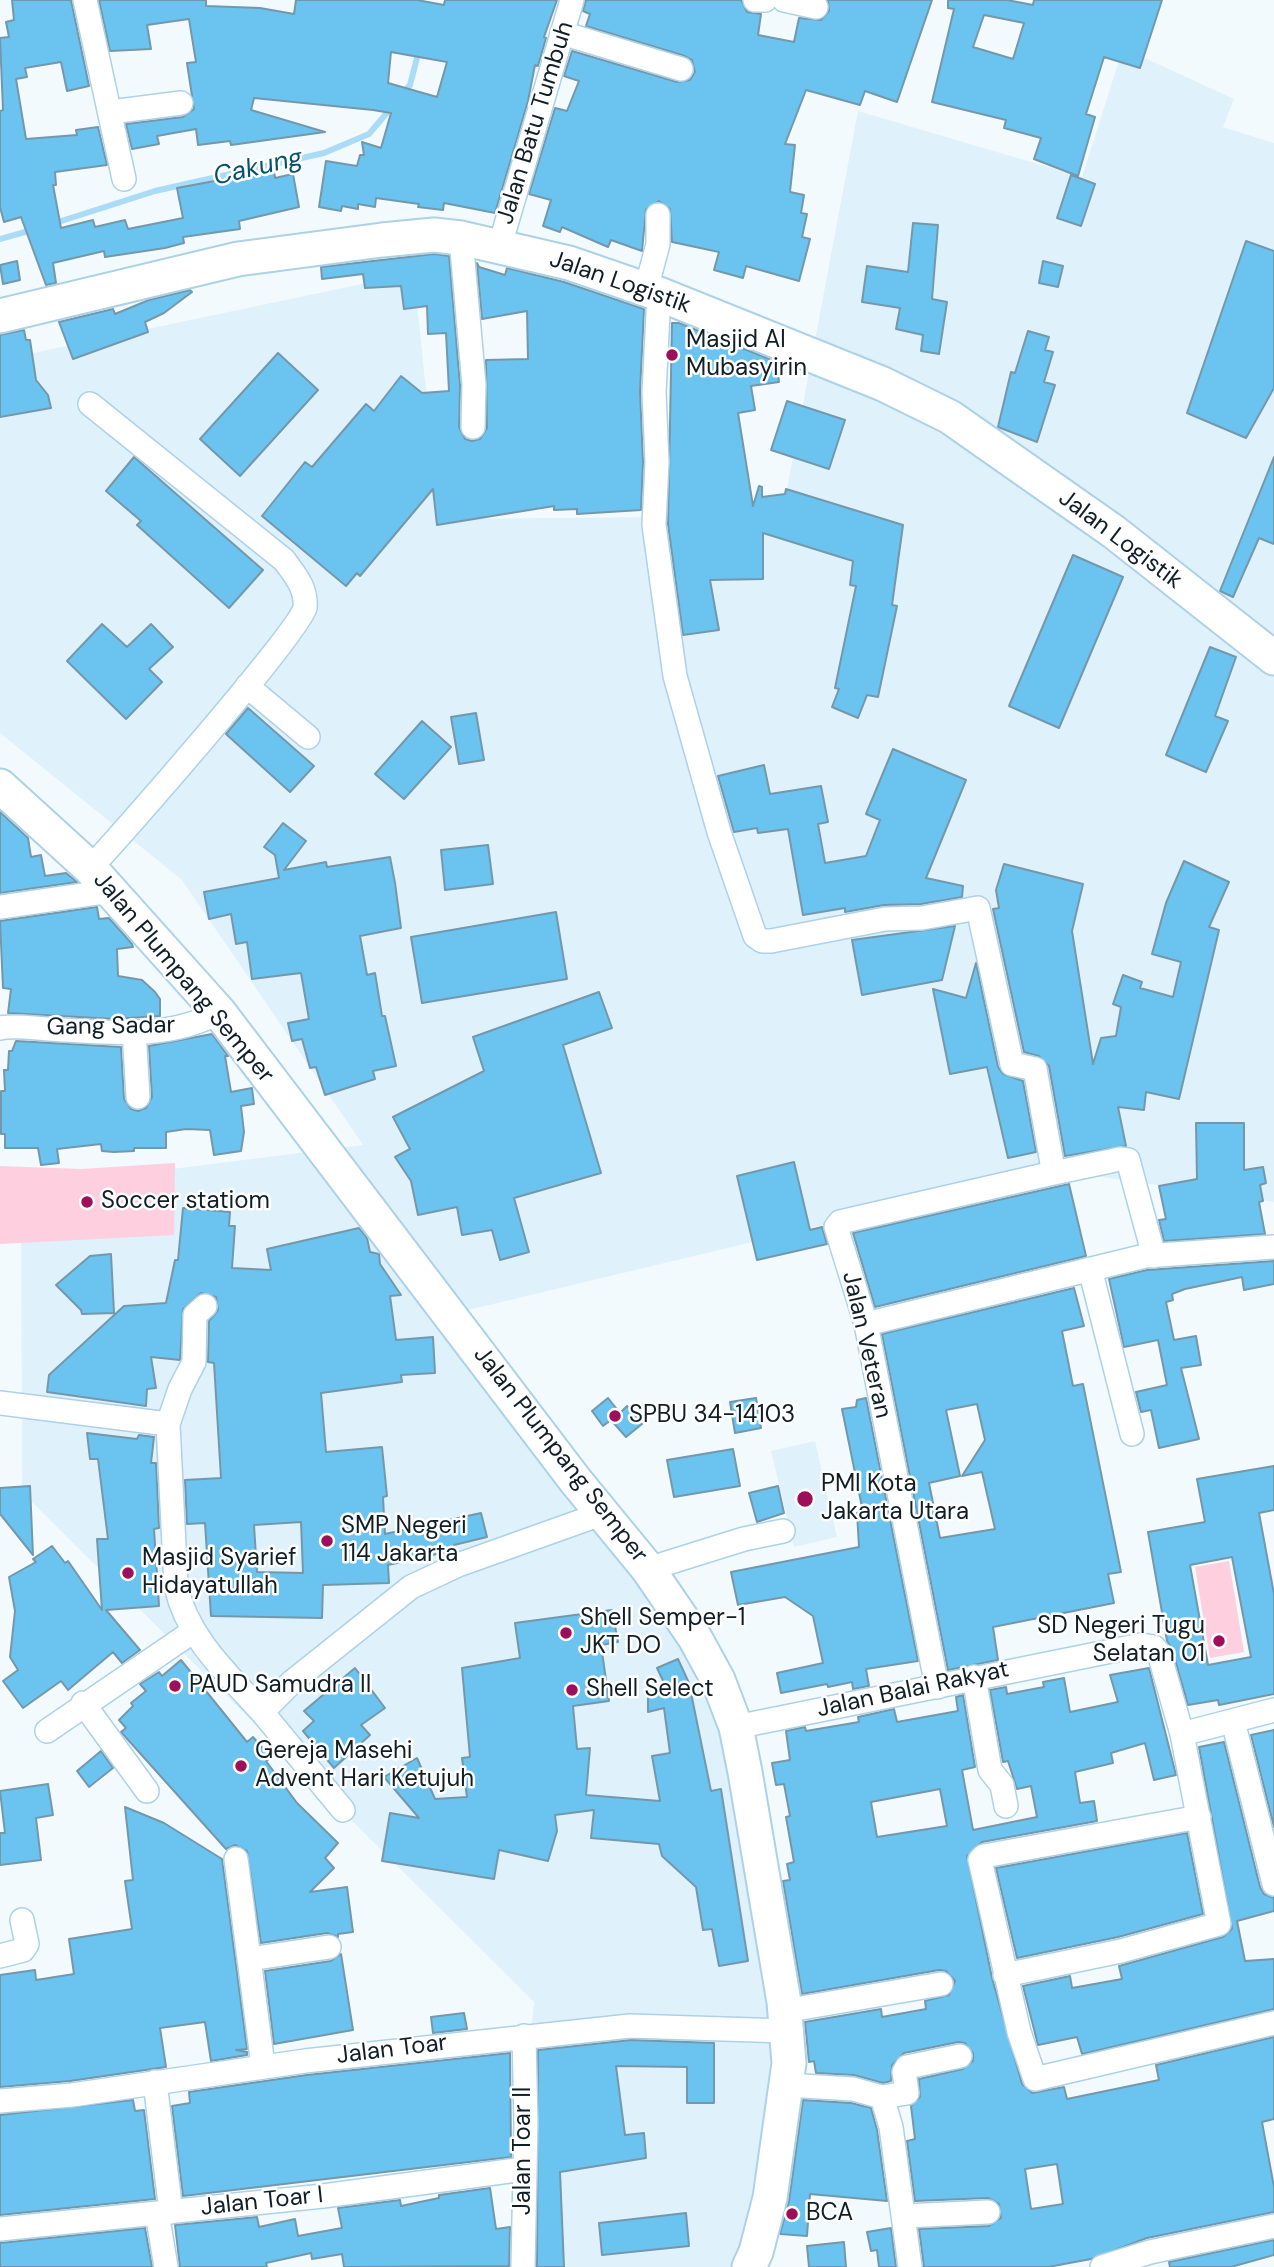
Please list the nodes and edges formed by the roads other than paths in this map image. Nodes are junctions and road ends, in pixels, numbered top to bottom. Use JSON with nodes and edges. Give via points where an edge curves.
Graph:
{"nodes":[{"id":1,"x":85,"y":0,"type":"edge"},
{"id":2,"x":572,"y":0,"type":"edge"},
{"id":3,"x":755,"y":0,"type":"edge"},
{"id":4,"x":765,"y":0,"type":"edge"},
{"id":5,"x":784,"y":0,"type":"edge"},
{"id":6,"x":816,"y":7,"type":"dead end"},
{"id":7,"x":562,"y":33,"type":"junction"},
{"id":8,"x":681,"y":69,"type":"dead end"},
{"id":9,"x":181,"y":103,"type":"dead end"},
{"id":10,"x":111,"y":112,"type":"junction"},
{"id":11,"x":124,"y":179,"type":"dead end"},
{"id":12,"x":658,"y":215,"type":"dead end"},
{"id":13,"x":461,"y":238,"type":"junction"},
{"id":14,"x":500,"y":245,"type":"junction"},
{"id":15,"x":653,"y":292,"type":"junction"},
{"id":16,"x":0,"y":316,"type":"edge"},
{"id":17,"x":90,"y":404,"type":"dead end"},
{"id":18,"x":473,"y":427,"type":"dead end"},
{"id":19,"x":1274,"y":658,"type":"edge"},
{"id":20,"x":247,"y":685,"type":"junction"},
{"id":21,"x":308,"y":737,"type":"dead end"},
{"id":22,"x":0,"y":786,"type":"edge"},
{"id":23,"x":100,"y":880,"type":"junction"},
{"id":24,"x":0,"y":907,"type":"edge"},
{"id":25,"x":219,"y":1012,"type":"junction"},
{"id":26,"x":0,"y":1028,"type":"edge"},
{"id":27,"x":134,"y":1031,"type":"junction"},
{"id":28,"x":138,"y":1097,"type":"dead end"},
{"id":29,"x":1051,"y":1171,"type":"junction"},
{"id":30,"x":1274,"y":1247,"type":"edge"},
{"id":31,"x":1154,"y":1255,"type":"junction"},
{"id":32,"x":1090,"y":1269,"type":"junction"},
{"id":33,"x":205,"y":1306,"type":"dead end"},
{"id":34,"x":866,"y":1324,"type":"junction"},
{"id":35,"x":0,"y":1403,"type":"edge"},
{"id":36,"x":168,"y":1424,"type":"junction"},
{"id":37,"x":1132,"y":1434,"type":"dead end"},
{"id":38,"x":601,"y":1514,"type":"junction"},
{"id":39,"x":783,"y":1531,"type":"dead end"},
{"id":40,"x":648,"y":1569,"type":"junction"},
{"id":41,"x":192,"y":1632,"type":"junction"},
{"id":42,"x":974,"y":1678,"type":"junction"},
{"id":43,"x":937,"y":1686,"type":"junction"},
{"id":44,"x":83,"y":1703,"type":"junction"},
{"id":45,"x":1274,"y":1710,"type":"edge"},
{"id":46,"x":261,"y":1712,"type":"junction"},
{"id":47,"x":1233,"y":1721,"type":"junction"},
{"id":48,"x":736,"y":1727,"type":"junction"},
{"id":49,"x":47,"y":1731,"type":"dead end"},
{"id":50,"x":1182,"y":1734,"type":"junction"},
{"id":51,"x":147,"y":1791,"type":"dead end"},
{"id":52,"x":1006,"y":1807,"type":"dead end"},
{"id":53,"x":343,"y":1810,"type":"dead end"},
{"id":54,"x":1199,"y":1817,"type":"junction"},
{"id":55,"x":236,"y":1859,"type":"dead end"},
{"id":56,"x":1274,"y":1884,"type":"edge"},
{"id":57,"x":22,"y":1920,"type":"dead end"},
{"id":58,"x":329,"y":1947,"type":"dead end"},
{"id":59,"x":0,"y":1956,"type":"edge"},
{"id":60,"x":250,"y":1959,"type":"junction"},
{"id":61,"x":1005,"y":1975,"type":"junction"},
{"id":62,"x":941,"y":1984,"type":"dead end"},
{"id":63,"x":785,"y":2021,"type":"junction"},
{"id":64,"x":1274,"y":2023,"type":"edge"},
{"id":65,"x":524,"y":2036,"type":"junction"},
{"id":66,"x":960,"y":2056,"type":"dead end"},
{"id":67,"x":263,"y":2066,"type":"junction"},
{"id":68,"x":155,"y":2082,"type":"junction"},
{"id":69,"x":786,"y":2085,"type":"junction"},
{"id":70,"x":882,"y":2097,"type":"junction"},
{"id":71,"x":0,"y":2101,"type":"edge"},
{"id":72,"x":524,"y":2169,"type":"junction"},
{"id":73,"x":988,"y":2212,"type":"dead end"},
{"id":74,"x":164,"y":2213,"type":"junction"},
{"id":75,"x":905,"y":2216,"type":"junction"},
{"id":76,"x":1274,"y":2226,"type":"edge"},
{"id":77,"x":0,"y":2229,"type":"edge"},
{"id":78,"x":1152,"y":2259,"type":"edge"},
{"id":79,"x":166,"y":2267,"type":"edge"},
{"id":80,"x":523,"y":2267,"type":"edge"},
{"id":81,"x":749,"y":2267,"type":"edge"},
{"id":82,"x":910,"y":2267,"type":"edge"},
{"id":83,"x":1102,"y":2267,"type":"edge"}],
"edges":[{"from":1,"to":10,"type":"street"},
{"from":2,"to":7,"type":"street","name":"Jalan Batu Tumbuh"},
{"from":3,"to":4,"type":"street"},
{"from":5,"to":6,"type":"street"},
{"from":7,"to":8,"type":"street"},
{"from":7,"to":14,"type":"street","name":"Jalan Batu Tumbuh"},
{"from":9,"to":10,"type":"street"},
{"from":10,"to":11,"type":"street"},
{"from":12,"to":15,"type":"street"},
{"from":13,"to":14,"type":"main road","name":"Jalan Logistik"},
{"from":13,"to":16,"type":"main road","name":"Jalan Logistik","via":[[434,235],[238,259]]},
{"from":13,"to":18,"type":"street","via":[[474,385]]},
{"from":14,"to":15,"type":"main road","name":"Jalan Logistik"},
{"from":15,"to":19,"type":"main road","name":"Jalan Logistik","via":[[883,384],[950,417],[1114,532]]},
{"from":15,"to":29,"type":"street","via":[[654,525],[673,663],[719,832],[755,936],[771,941],[886,919],[978,908],[1012,1064],[1035,1069]]},
{"from":17,"to":20,"type":"street","via":[[284,560],[300,581],[305,610]]},
{"from":20,"to":21,"type":"street"},
{"from":20,"to":23,"type":"street"},
{"from":22,"to":23,"type":"main road","name":"Jalan Plumpang Semper"},
{"from":23,"to":24,"type":"street"},
{"from":23,"to":25,"type":"main road","name":"Jalan Plumpang Semper"},
{"from":25,"to":27,"type":"street","name":"Gang Sadar","via":[[182,1028]]},
{"from":25,"to":38,"type":"main road","name":"Jalan Plumpang Semper"},
{"from":26,"to":27,"type":"street","name":"Gang Sadar"},
{"from":27,"to":28,"type":"street"},
{"from":29,"to":31,"type":"street","via":[[1128,1160]]},
{"from":29,"to":34,"type":"street","name":"Jalan Veteran","via":[[838,1223]]},
{"from":30,"to":31,"type":"street"},
{"from":31,"to":32,"type":"street"},
{"from":32,"to":34,"type":"street"},
{"from":32,"to":37,"type":"street"},
{"from":33,"to":36,"type":"street","via":[[195,1315],[194,1362]]},
{"from":34,"to":43,"type":"street","name":"Jalan Veteran"},
{"from":35,"to":36,"type":"street"},
{"from":36,"to":41,"type":"street","via":[[176,1586]]},
{"from":38,"to":40,"type":"main road","name":"Jalan Plumpang Semper"},
{"from":38,"to":46,"type":"street","via":[[458,1565],[411,1587]]},
{"from":39,"to":40,"type":"street"},
{"from":40,"to":48,"type":"main road","name":"Jalan Plumpang Semper","via":[[718,1680]]},
{"from":41,"to":44,"type":"street"},
{"from":41,"to":46,"type":"street"},
{"from":42,"to":43,"type":"street","name":"Jalan Balai Rakyat"},
{"from":42,"to":50,"type":"street","name":"Jalan Balai Rakyat","via":[[1148,1646],[1159,1653]]},
{"from":42,"to":52,"type":"street","via":[[990,1770],[1002,1785]]},
{"from":43,"to":48,"type":"street","name":"Jalan Balai Rakyat"},
{"from":44,"to":49,"type":"street"},
{"from":44,"to":51,"type":"street"},
{"from":45,"to":47,"type":"street"},
{"from":46,"to":53,"type":"street"},
{"from":47,"to":50,"type":"street"},
{"from":47,"to":56,"type":"street"},
{"from":48,"to":63,"type":"main road","name":"Jalan Plumpang Semper"},
{"from":50,"to":54,"type":"street","name":"Jalan Balai Rakyat"},
{"from":54,"to":61,"type":"street","name":"Jalan Balai Rakyat","via":[[1220,1924]]},
{"from":54,"to":61,"type":"street","via":[[984,1856],[980,1866]]},
{"from":55,"to":60,"type":"street"},
{"from":57,"to":59,"type":"street","via":[[27,1944],[23,1950]]},
{"from":58,"to":60,"type":"street"},
{"from":60,"to":67,"type":"street"},
{"from":61,"to":64,"type":"street","via":[[1036,2080]]},
{"from":62,"to":63,"type":"street","name":"Jalan Toar"},
{"from":63,"to":65,"type":"street","name":"Jalan Toar","via":[[630,2026]]},
{"from":63,"to":69,"type":"main road","name":"Jalan Plumpang Semper"},
{"from":65,"to":67,"type":"street","name":"Jalan Toar"},
{"from":65,"to":72,"type":"street","name":"Jalan Toar II"},
{"from":66,"to":70,"type":"street","via":[[906,2067],[907,2093]]},
{"from":67,"to":68,"type":"street","name":"Jalan Toar"},
{"from":68,"to":71,"type":"street","name":"Jalan Toar"},
{"from":68,"to":74,"type":"street"},
{"from":69,"to":70,"type":"street","via":[[853,2089]]},
{"from":69,"to":81,"type":"main road","name":"Jalan Plumpang Semper","via":[[770,2198]]},
{"from":70,"to":75,"type":"street"},
{"from":72,"to":74,"type":"street","name":"Jalan Toar I"},
{"from":72,"to":80,"type":"street","name":"Jalan Toar II"},
{"from":73,"to":75,"type":"street"},
{"from":74,"to":77,"type":"street","name":"Jalan Toar I"},
{"from":74,"to":79,"type":"street"},
{"from":75,"to":82,"type":"street"},
{"from":76,"to":78,"type":"street"},
{"from":78,"to":83,"type":"street"}]}
